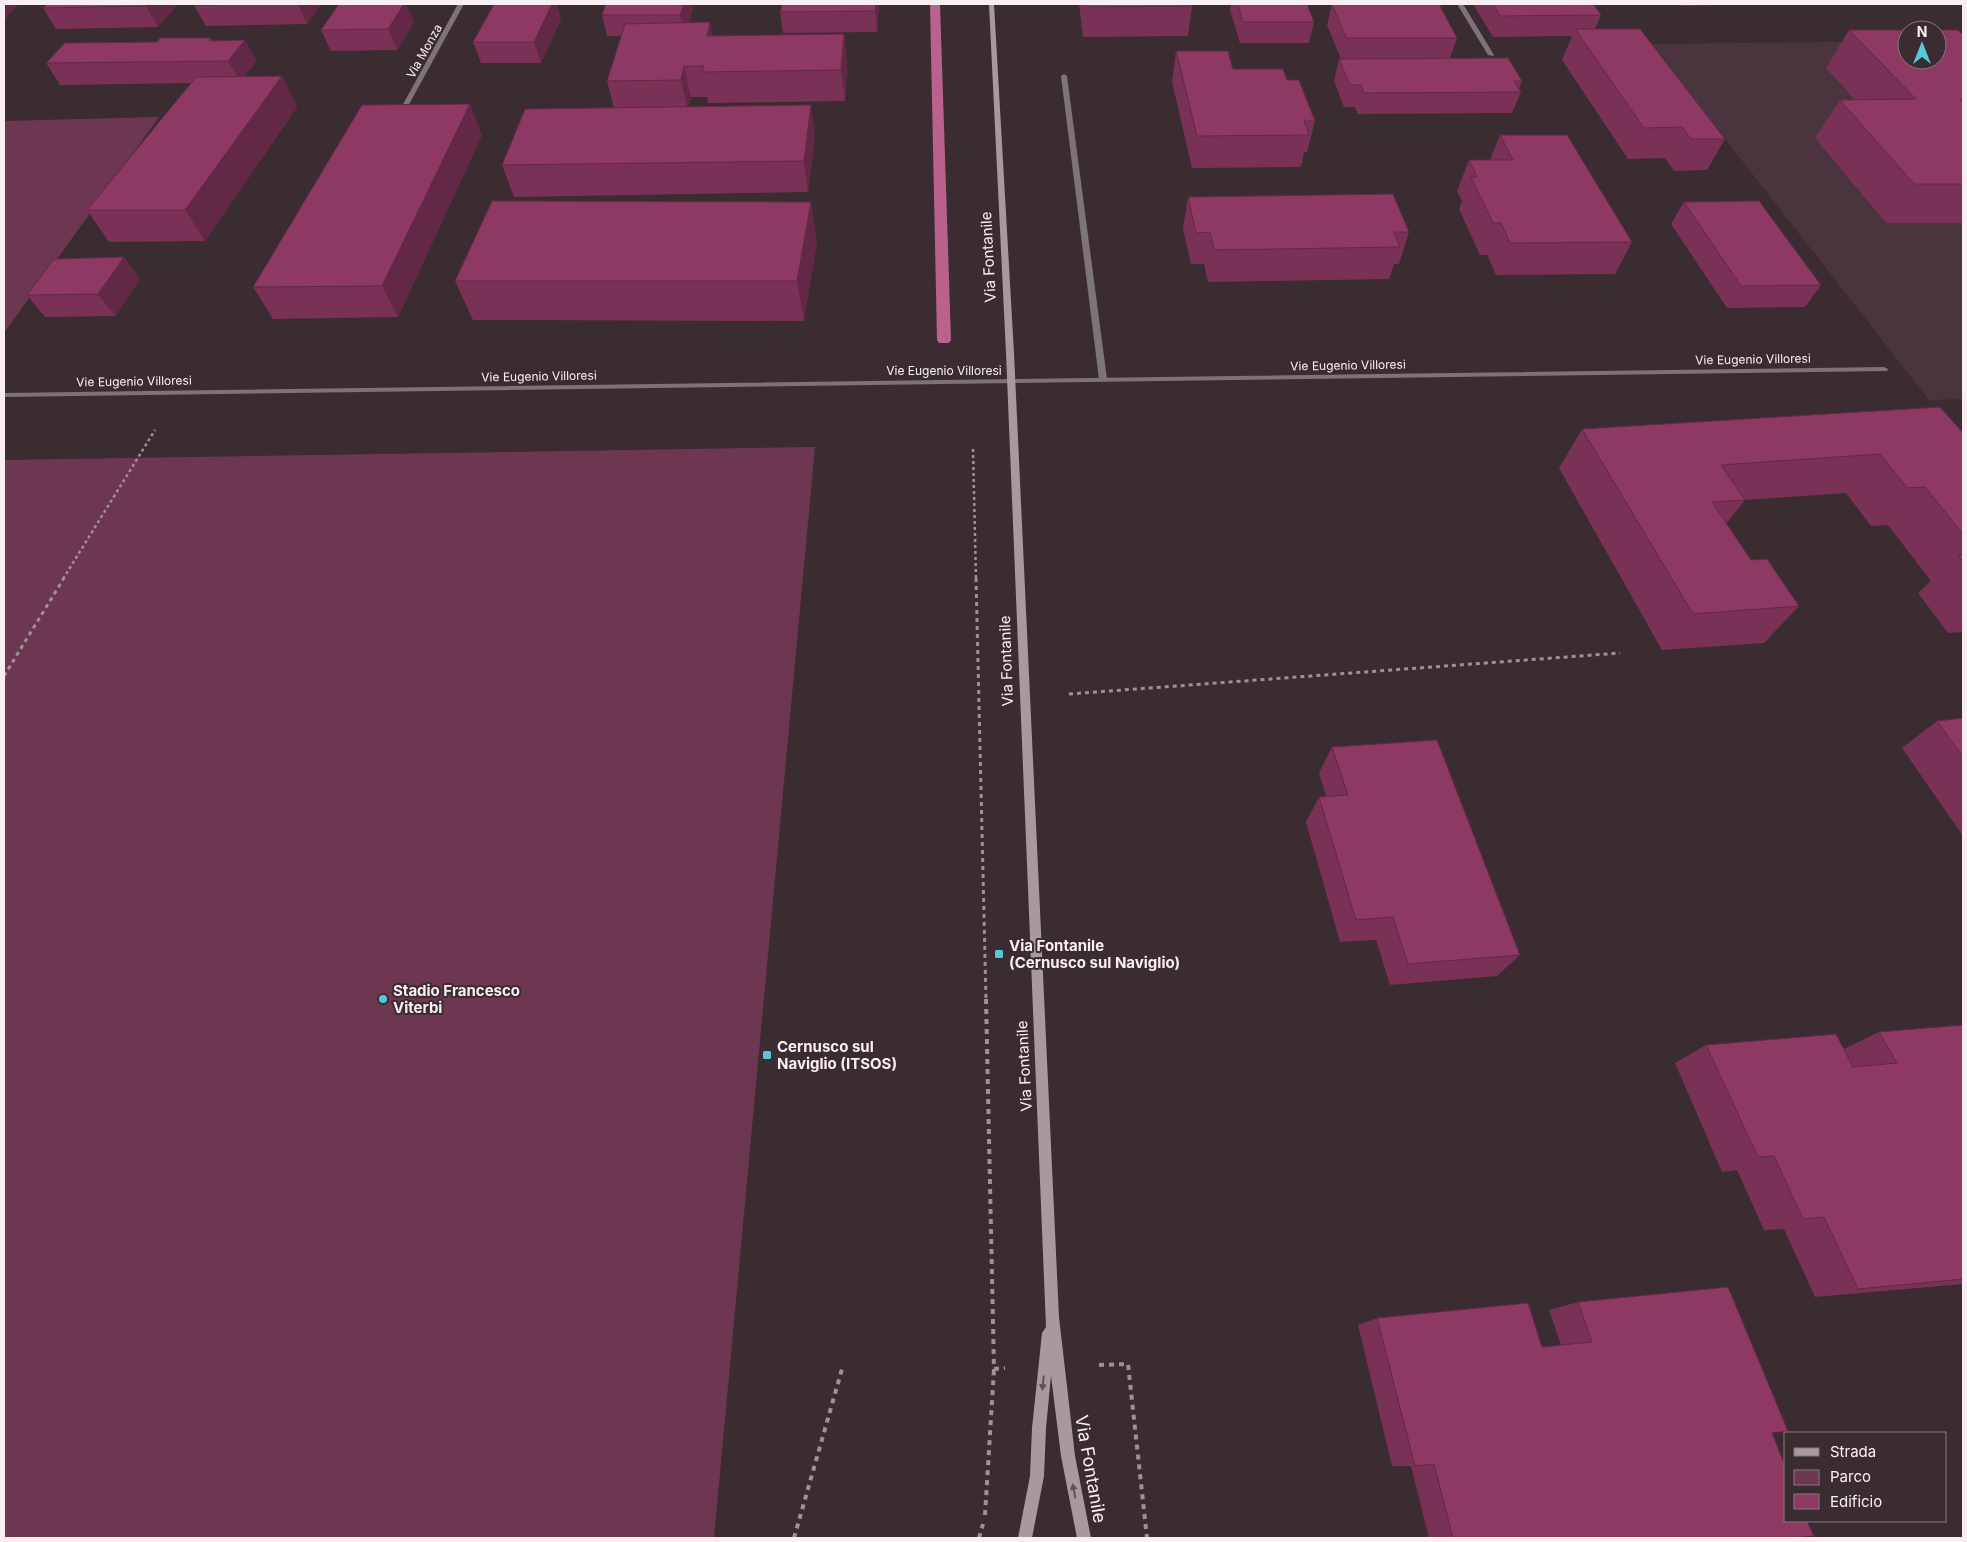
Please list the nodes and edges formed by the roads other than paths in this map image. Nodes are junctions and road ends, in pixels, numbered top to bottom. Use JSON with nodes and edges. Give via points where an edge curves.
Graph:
{"nodes":[{"id":1,"x":461,"y":4,"type":"edge"},
{"id":2,"x":992,"y":4,"type":"edge"},
{"id":3,"x":1460,"y":4,"type":"edge"},
{"id":4,"x":1491,"y":55,"type":"dead end"},
{"id":5,"x":1064,"y":76,"type":"dead end"},
{"id":6,"x":404,"y":108,"type":"edge"},
{"id":7,"x":1884,"y":369,"type":"dead end"},
{"id":8,"x":1103,"y":379,"type":"junction"},
{"id":9,"x":1011,"y":381,"type":"junction"},
{"id":10,"x":4,"y":395,"type":"edge"},
{"id":11,"x":1052,"y":1317,"type":"junction"},
{"id":12,"x":1026,"y":1538,"type":"edge"},
{"id":13,"x":1084,"y":1538,"type":"edge"}],
"edges":[{"from":1,"to":6,"type":"street","name":"Via Monza"},
{"from":2,"to":9,"type":"street","name":"Via Fontanile"},
{"from":3,"to":4,"type":"street"},
{"from":5,"to":8,"type":"street"},
{"from":7,"to":8,"type":"street","name":"Vie Eugenio Villoresi"},
{"from":8,"to":9,"type":"street","name":"Vie Eugenio Villoresi"},
{"from":9,"to":10,"type":"street","name":"Vie Eugenio Villoresi"},
{"from":9,"to":11,"type":"street","name":"Via Fontanile"},
{"from":11,"to":12,"type":"street","name":"Via Fontanile","one_way":true,"via":[[1039,1428],[1037,1476]]},
{"from":13,"to":11,"type":"street","name":"Via Fontanile","one_way":true,"via":[[1063,1422]]}]}
